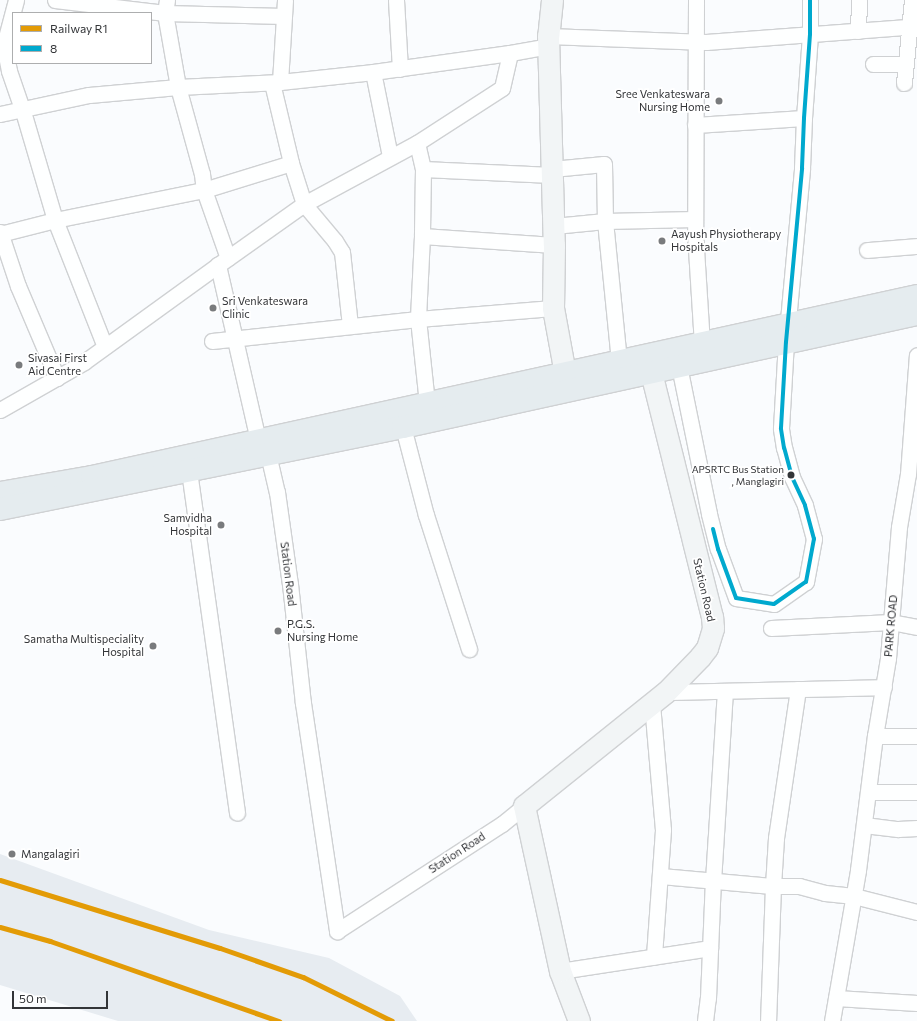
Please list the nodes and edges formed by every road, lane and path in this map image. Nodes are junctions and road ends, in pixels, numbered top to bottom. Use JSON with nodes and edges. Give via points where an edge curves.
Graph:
{"nodes":[{"id":1,"x":16,"y":0,"type":"edge"},
{"id":2,"x":54,"y":0,"type":"edge"},
{"id":3,"x":285,"y":0,"type":"edge"},
{"id":4,"x":396,"y":0,"type":"edge"},
{"id":5,"x":552,"y":0,"type":"edge"},
{"id":6,"x":696,"y":0,"type":"edge"},
{"id":7,"x":810,"y":0,"type":"edge"},
{"id":8,"x":860,"y":0,"type":"edge"},
{"id":9,"x":912,"y":0,"type":"edge"},
{"id":10,"x":166,"y":6,"type":"edge"},
{"id":11,"x":13,"y":12,"type":"edge"},
{"id":12,"x":12,"y":15,"type":"edge"},
{"id":13,"x":284,"y":16,"type":"junction"},
{"id":14,"x":914,"y":27,"type":"edge"},
{"id":15,"x":858,"y":31,"type":"junction"},
{"id":16,"x":810,"y":34,"type":"junction"},
{"id":17,"x":548,"y":41,"type":"junction"},
{"id":18,"x":696,"y":42,"type":"junction"},
{"id":19,"x":510,"y":54,"type":"junction"},
{"id":20,"x":873,"y":64,"type":"dead end"},
{"id":21,"x":906,"y":64,"type":"junction"},
{"id":22,"x":400,"y":69,"type":"junction"},
{"id":23,"x":373,"y":72,"type":"junction"},
{"id":24,"x":276,"y":82,"type":"junction"},
{"id":25,"x":904,"y":83,"type":"dead end"},
{"id":26,"x":178,"y":87,"type":"junction"},
{"id":27,"x":22,"y":108,"type":"junction"},
{"id":28,"x":0,"y":114,"type":"edge"},
{"id":29,"x":804,"y":118,"type":"junction"},
{"id":30,"x":696,"y":125,"type":"junction"},
{"id":31,"x":417,"y":143,"type":"junction"},
{"id":32,"x":390,"y":156,"type":"junction"},
{"id":33,"x":291,"y":163,"type":"junction"},
{"id":34,"x":423,"y":168,"type":"junction"},
{"id":35,"x":552,"y":172,"type":"junction"},
{"id":36,"x":204,"y":190,"type":"junction"},
{"id":37,"x":304,"y":204,"type":"junction"},
{"id":38,"x":55,"y":220,"type":"junction"},
{"id":39,"x":695,"y":220,"type":"junction"},
{"id":40,"x":605,"y":221,"type":"junction"},
{"id":41,"x":0,"y":233,"type":"edge"},
{"id":42,"x":422,"y":236,"type":"junction"},
{"id":43,"x":554,"y":236,"type":"junction"},
{"id":44,"x":917,"y":246,"type":"edge"},
{"id":45,"x":867,"y":250,"type":"dead end"},
{"id":46,"x":223,"y":261,"type":"junction"},
{"id":47,"x":917,"y":296,"type":"edge"},
{"id":48,"x":553,"y":308,"type":"junction"},
{"id":49,"x":917,"y":314,"type":"edge"},
{"id":50,"x":418,"y":319,"type":"junction"},
{"id":51,"x":350,"y":326,"type":"junction"},
{"id":52,"x":787,"y":333,"type":"junction"},
{"id":53,"x":235,"y":337,"type":"junction"},
{"id":54,"x":212,"y":341,"type":"dead end"},
{"id":55,"x":702,"y":343,"type":"junction"},
{"id":56,"x":104,"y":347,"type":"junction"},
{"id":57,"x":917,"y":355,"type":"edge"},
{"id":58,"x":619,"y":362,"type":"junction"},
{"id":59,"x":648,"y":364,"type":"junction"},
{"id":60,"x":680,"y":366,"type":"junction"},
{"id":61,"x":57,"y":378,"type":"junction"},
{"id":62,"x":567,"y":382,"type":"junction"},
{"id":63,"x":915,"y":402,"type":"edge"},
{"id":64,"x":427,"y":403,"type":"junction"},
{"id":65,"x":0,"y":410,"type":"edge"},
{"id":66,"x":403,"y":427,"type":"junction"},
{"id":67,"x":263,"y":447,"type":"junction"},
{"id":68,"x":913,"y":461,"type":"edge"},
{"id":69,"x":189,"y":471,"type":"junction"},
{"id":70,"x":0,"y":493,"type":"edge"},
{"id":71,"x":0,"y":509,"type":"edge"},
{"id":72,"x":891,"y":622,"type":"junction"},
{"id":73,"x":917,"y":627,"type":"edge"},
{"id":74,"x":771,"y":628,"type":"dead end"},
{"id":75,"x":469,"y":649,"type":"dead end"},
{"id":76,"x":884,"y":687,"type":"junction"},
{"id":77,"x":798,"y":688,"type":"junction"},
{"id":78,"x":725,"y":690,"type":"junction"},
{"id":79,"x":659,"y":698,"type":"junction"},
{"id":80,"x":875,"y":736,"type":"junction"},
{"id":81,"x":917,"y":736,"type":"edge"},
{"id":82,"x":869,"y":792,"type":"junction"},
{"id":83,"x":917,"y":792,"type":"edge"},
{"id":84,"x":524,"y":806,"type":"junction"},
{"id":85,"x":237,"y":813,"type":"dead end"},
{"id":86,"x":864,"y":825,"type":"junction"},
{"id":87,"x":917,"y":828,"type":"edge"},
{"id":88,"x":660,"y":876,"type":"junction"},
{"id":89,"x":713,"y":881,"type":"junction"},
{"id":90,"x":773,"y":886,"type":"junction"},
{"id":91,"x":854,"y":896,"type":"junction"},
{"id":92,"x":917,"y":912,"type":"edge"},
{"id":93,"x":710,"y":948,"type":"junction"},
{"id":94,"x":654,"y":957,"type":"junction"},
{"id":95,"x":560,"y":972,"type":"junction"},
{"id":96,"x":836,"y":998,"type":"junction"},
{"id":97,"x":917,"y":1003,"type":"edge"},
{"id":98,"x":579,"y":1021,"type":"edge"},
{"id":99,"x":705,"y":1021,"type":"edge"},
{"id":100,"x":768,"y":1021,"type":"edge"},
{"id":101,"x":832,"y":1021,"type":"edge"}],
"edges":[{"from":1,"to":11,"type":"street"},
{"from":2,"to":10,"type":"street"},
{"from":3,"to":13,"type":"street"},
{"from":4,"to":22,"type":"street"},
{"from":5,"to":17,"type":"street"},
{"from":6,"to":18,"type":"street"},
{"from":7,"to":16,"type":"street"},
{"from":8,"to":15,"type":"street"},
{"from":9,"to":14,"type":"street"},
{"from":10,"to":13,"type":"street"},
{"from":10,"to":26,"type":"street"},
{"from":12,"to":27,"type":"street","via":[[4,45],[9,71]]},
{"from":13,"to":24,"type":"street"},
{"from":14,"to":15,"type":"street"},
{"from":14,"to":21,"type":"street"},
{"from":15,"to":16,"type":"street"},
{"from":16,"to":18,"type":"street"},
{"from":16,"to":29,"type":"street"},
{"from":17,"to":18,"type":"street"},
{"from":17,"to":19,"type":"street"},
{"from":17,"to":35,"type":"street"},
{"from":18,"to":30,"type":"street"},
{"from":19,"to":22,"type":"street"},
{"from":19,"to":31,"type":"street","via":[[502,88]]},
{"from":20,"to":21,"type":"street"},
{"from":21,"to":25,"type":"street"},
{"from":22,"to":23,"type":"street"},
{"from":23,"to":24,"type":"street"},
{"from":23,"to":32,"type":"street"},
{"from":24,"to":26,"type":"street"},
{"from":24,"to":33,"type":"street"},
{"from":26,"to":27,"type":"street","via":[[89,95]]},
{"from":26,"to":36,"type":"street"},
{"from":27,"to":28,"type":"street"},
{"from":27,"to":38,"type":"street"},
{"from":29,"to":30,"type":"street"},
{"from":29,"to":52,"type":"street"},
{"from":30,"to":39,"type":"street"},
{"from":31,"to":32,"type":"street"},
{"from":31,"to":34,"type":"street"},
{"from":32,"to":37,"type":"street"},
{"from":33,"to":36,"type":"street"},
{"from":33,"to":37,"type":"street"},
{"from":34,"to":35,"type":"street"},
{"from":34,"to":42,"type":"street"},
{"from":35,"to":40,"type":"street","via":[[604,164]]},
{"from":35,"to":43,"type":"street"},
{"from":36,"to":38,"type":"street"},
{"from":36,"to":46,"type":"street"},
{"from":37,"to":46,"type":"street"},
{"from":37,"to":51,"type":"street","via":[[342,252]]},
{"from":38,"to":41,"type":"street"},
{"from":38,"to":56,"type":"street"},
{"from":39,"to":40,"type":"street"},
{"from":39,"to":55,"type":"street"},
{"from":40,"to":43,"type":"street"},
{"from":40,"to":58,"type":"street"},
{"from":41,"to":61,"type":"street","via":[[18,286]]},
{"from":42,"to":43,"type":"street"},
{"from":42,"to":50,"type":"street"},
{"from":43,"to":48,"type":"street"},
{"from":44,"to":45,"type":"street"},
{"from":46,"to":53,"type":"street"},
{"from":46,"to":56,"type":"street"},
{"from":47,"to":52,"type":"main road"},
{"from":48,"to":50,"type":"street"},
{"from":48,"to":62,"type":"street"},
{"from":49,"to":52,"type":"main road"},
{"from":50,"to":51,"type":"street"},
{"from":50,"to":64,"type":"street"},
{"from":51,"to":53,"type":"street"},
{"from":52,"to":55,"type":"main road"},
{"from":52,"to":60,"type":"main road"},
{"from":52,"to":60,"type":"street","via":[[781,428],[792,477],[805,505],[814,539],[806,582],[774,604],[736,598],[718,549],[709,514]]},
{"from":53,"to":54,"type":"street"},
{"from":53,"to":67,"type":"street"},
{"from":55,"to":59,"type":"main road"},
{"from":56,"to":61,"type":"street"},
{"from":57,"to":63,"type":"street","name":"PARK ROAD"},
{"from":58,"to":59,"type":"main road"},
{"from":58,"to":62,"type":"main road"},
{"from":59,"to":60,"type":"main road"},
{"from":59,"to":62,"type":"main road"},
{"from":59,"to":79,"type":"street","name":"Station Road","via":[[713,628],[707,648],[700,658]]},
{"from":61,"to":65,"type":"street"},
{"from":62,"to":64,"type":"main road"},
{"from":62,"to":66,"type":"main road"},
{"from":63,"to":68,"type":"street","name":"PARK ROAD"},
{"from":64,"to":67,"type":"main road"},
{"from":66,"to":67,"type":"main road"},
{"from":66,"to":75,"type":"street","via":[[426,514]]},
{"from":67,"to":69,"type":"main road"},
{"from":67,"to":70,"type":"main road"},
{"from":67,"to":84,"type":"street","name":"Station Road","via":[[277,492],[303,703],[337,931],[502,824]]},
{"from":68,"to":72,"type":"street","name":"PARK ROAD","via":[[899,527]]},
{"from":69,"to":71,"type":"main road"},
{"from":69,"to":85,"type":"street"},
{"from":72,"to":73,"type":"street"},
{"from":72,"to":74,"type":"street"},
{"from":72,"to":76,"type":"street","name":"PARK ROAD"},
{"from":76,"to":77,"type":"street"},
{"from":76,"to":80,"type":"street","name":"PARK ROAD"},
{"from":77,"to":78,"type":"street"},
{"from":77,"to":90,"type":"street","via":[[776,838]]},
{"from":78,"to":79,"type":"street"},
{"from":78,"to":89,"type":"street"},
{"from":79,"to":84,"type":"street","name":"Station Road"},
{"from":79,"to":88,"type":"street","via":[[663,830]]},
{"from":80,"to":81,"type":"street"},
{"from":80,"to":82,"type":"street","name":"PARK ROAD"},
{"from":82,"to":83,"type":"street"},
{"from":82,"to":86,"type":"street","name":"PARK ROAD"},
{"from":84,"to":95,"type":"street"},
{"from":86,"to":87,"type":"street","via":[[898,829]]},
{"from":86,"to":91,"type":"street","name":"PARK ROAD"},
{"from":88,"to":89,"type":"street"},
{"from":88,"to":94,"type":"street"},
{"from":89,"to":90,"type":"street"},
{"from":89,"to":93,"type":"street"},
{"from":90,"to":91,"type":"street","via":[[799,886],[825,893]]},
{"from":90,"to":100,"type":"street"},
{"from":91,"to":92,"type":"street"},
{"from":91,"to":96,"type":"street","name":"PARK ROAD"},
{"from":93,"to":94,"type":"street"},
{"from":93,"to":99,"type":"street"},
{"from":94,"to":95,"type":"street"},
{"from":95,"to":98,"type":"street"},
{"from":96,"to":97,"type":"street"},
{"from":96,"to":101,"type":"street","name":"PARK ROAD"}]}
